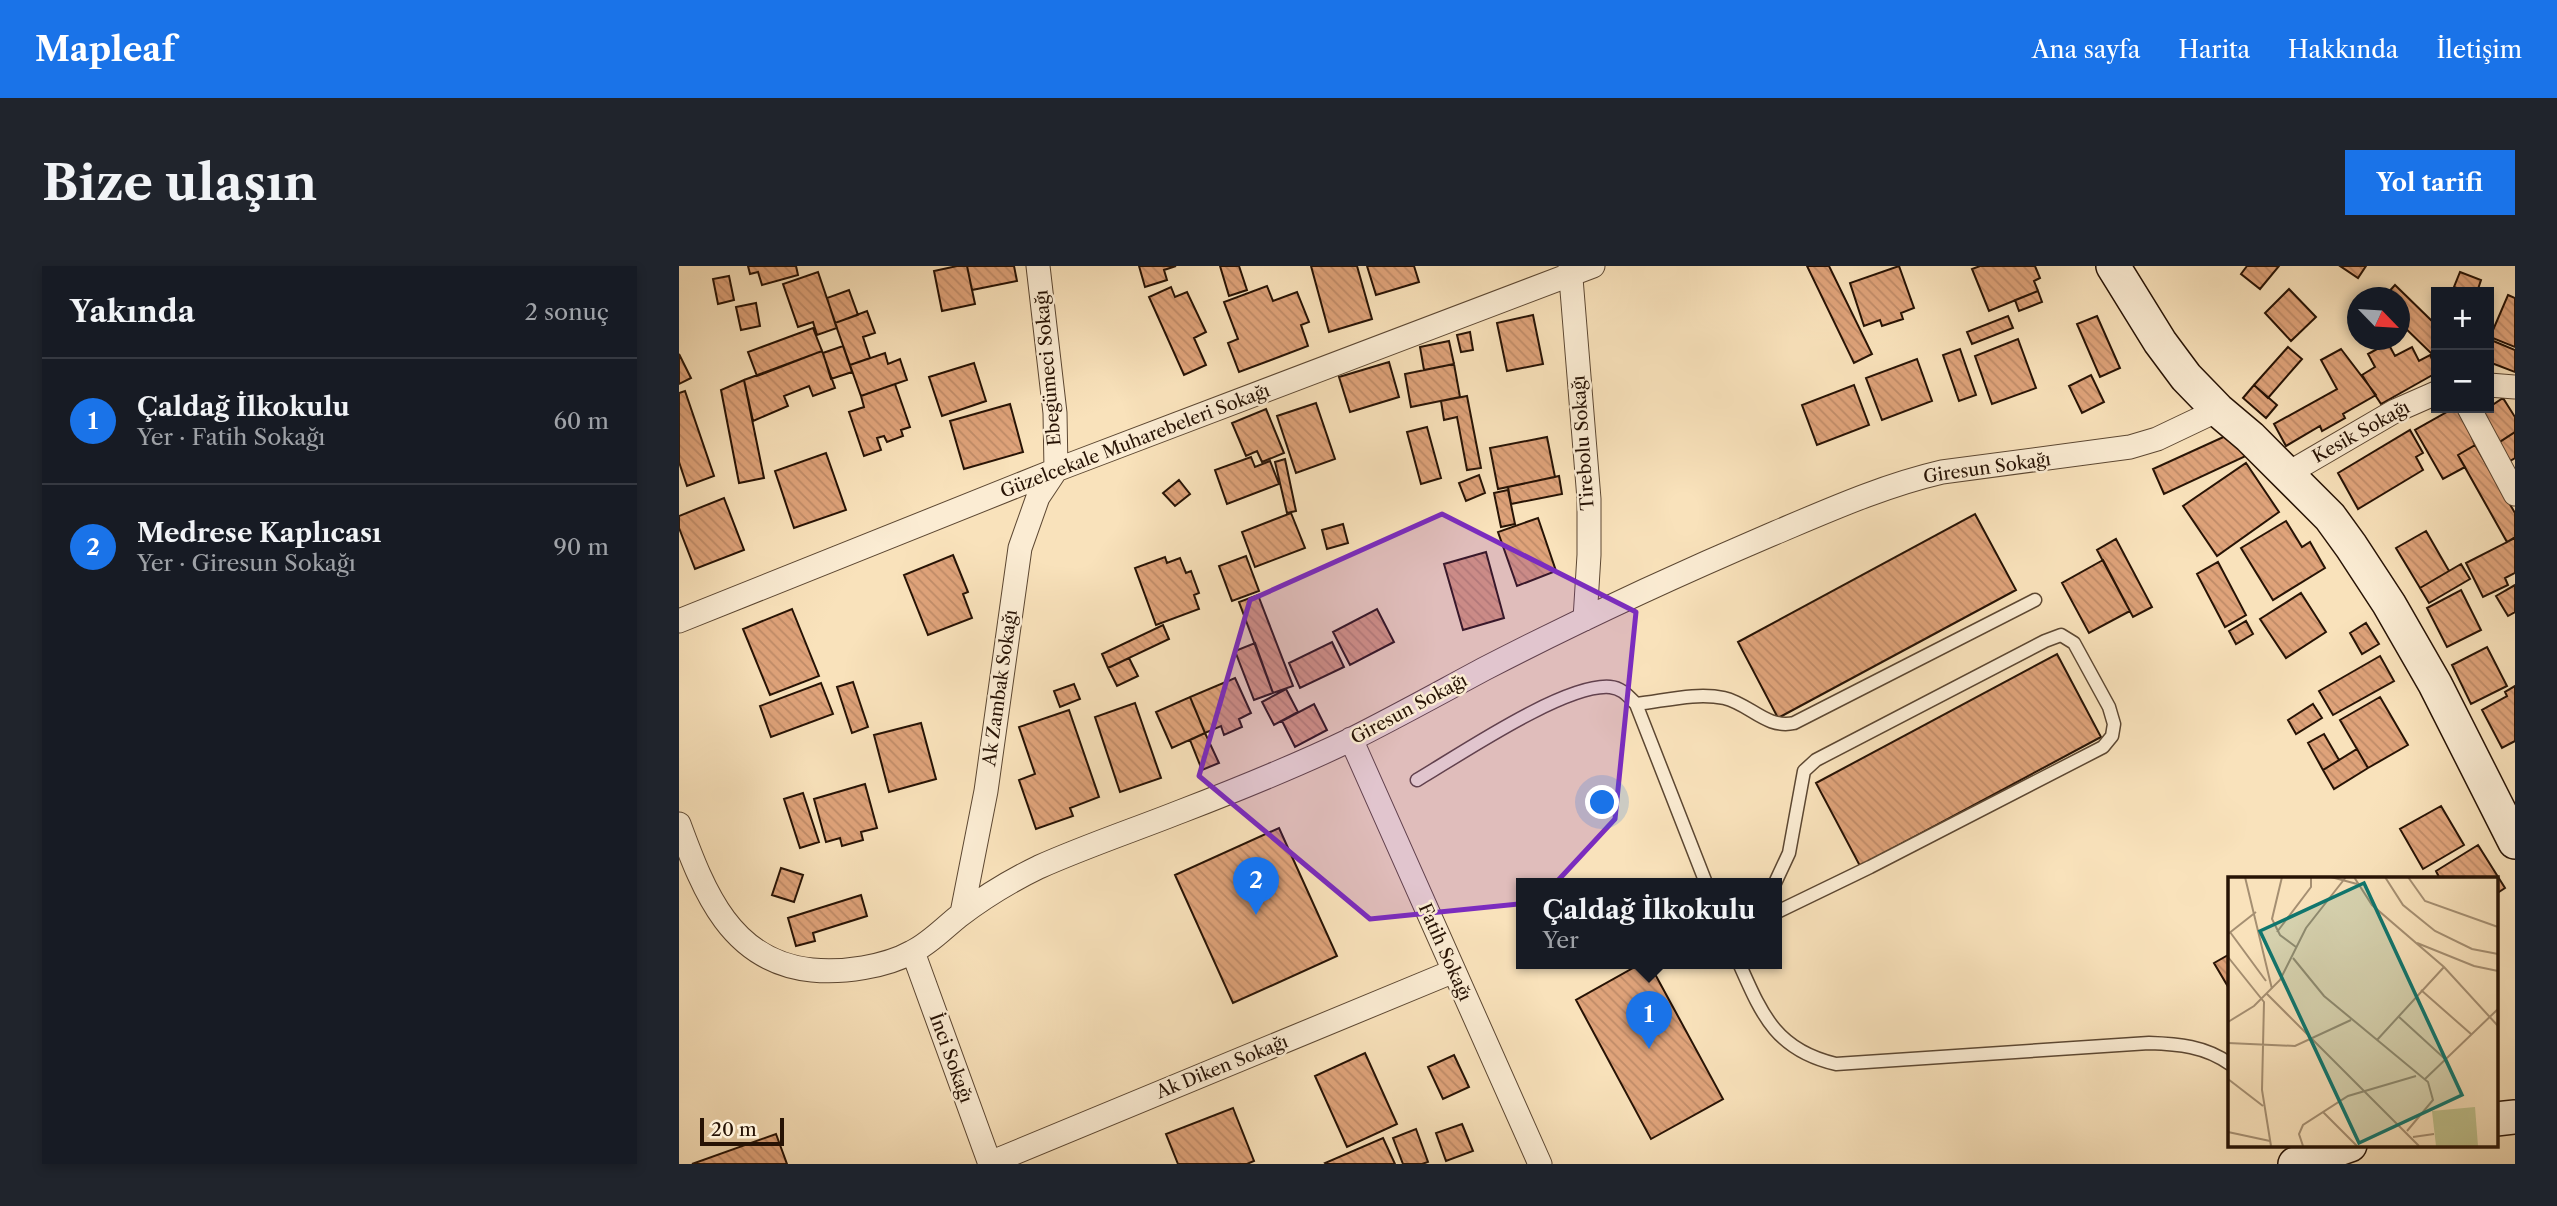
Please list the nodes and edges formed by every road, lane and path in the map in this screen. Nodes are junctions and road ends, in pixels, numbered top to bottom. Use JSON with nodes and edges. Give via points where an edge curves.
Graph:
{"nodes":[{"id":1,"x":1038,"y":266,"type":"edge"},
{"id":2,"x":1593,"y":266,"type":"edge"},
{"id":3,"x":2113,"y":266,"type":"edge"},
{"id":4,"x":1569,"y":270,"type":"edge"},
{"id":5,"x":2494,"y":385,"type":"edge"},
{"id":6,"x":2515,"y":387,"type":"edge"},
{"id":7,"x":2431,"y":395,"type":"edge"},
{"id":8,"x":2218,"y":410,"type":"junction"},
{"id":9,"x":2472,"y":413,"type":"edge"},
{"id":10,"x":1056,"y":470,"type":"junction"},
{"id":11,"x":2287,"y":474,"type":"junction"},
{"id":12,"x":2515,"y":494,"type":"edge"},
{"id":13,"x":2035,"y":600,"type":"dead end"},
{"id":14,"x":1585,"y":619,"type":"junction"},
{"id":15,"x":679,"y":621,"type":"edge"},
{"id":16,"x":1636,"y":704,"type":"junction"},
{"id":17,"x":1350,"y":740,"type":"junction"},
{"id":18,"x":1417,"y":780,"type":"dead end"},
{"id":19,"x":679,"y":824,"type":"edge"},
{"id":20,"x":2515,"y":842,"type":"edge"},
{"id":21,"x":1704,"y":878,"type":"edge"},
{"id":22,"x":1777,"y":878,"type":"edge"},
{"id":23,"x":1782,"y":910,"type":"edge"},
{"id":24,"x":963,"y":913,"type":"junction"},
{"id":25,"x":913,"y":952,"type":"junction"},
{"id":26,"x":1742,"y":969,"type":"edge"},
{"id":27,"x":1454,"y":971,"type":"junction"},
{"id":28,"x":2228,"y":1063,"type":"edge"},
{"id":29,"x":2515,"y":1117,"type":"edge"},
{"id":30,"x":2497,"y":1119,"type":"edge"},
{"id":31,"x":2336,"y":1146,"type":"edge"},
{"id":32,"x":990,"y":1163,"type":"edge"},
{"id":33,"x":1540,"y":1164,"type":"edge"},
{"id":34,"x":2295,"y":1164,"type":"edge"}],
"edges":[{"from":1,"to":10,"type":"street","name":"Ebegümeci Sokağı","via":[[1055,413]]},
{"from":2,"to":4,"type":"street","name":"Güzelcekale Muharebeleri Sokağı"},
{"from":3,"to":8,"type":"street","via":[[2160,342]]},
{"from":4,"to":10,"type":"street","name":"Güzelcekale Muharebeleri Sokağı"},
{"from":4,"to":14,"type":"street","name":"Tirebolu Sokağı","via":[[1589,499]]},
{"from":5,"to":6,"type":"street"},
{"from":7,"to":11,"type":"street","name":"Kesik Sokağı"},
{"from":8,"to":11,"type":"street"},
{"from":8,"to":14,"type":"street","name":"Giresun Sokağı","via":[[2130,447],[1912,479],[1769,536]]},
{"from":9,"to":12,"type":"street"},
{"from":10,"to":15,"type":"street","name":"Güzelcekale Muharebeleri Sokağı"},
{"from":10,"to":24,"type":"street","name":"Ak Zambak Sokağı","via":[[1038,497],[1020,548],[986,791]]},
{"from":11,"to":20,"type":"street","via":[[2330,517],[2389,604]]},
{"from":13,"to":16,"type":"lane","via":[[1794,723],[1768,722],[1724,698]]},
{"from":14,"to":17,"type":"street","name":"Giresun Sokağı"},
{"from":16,"to":18,"type":"lane","via":[[1623,691],[1608,687],[1554,702]]},
{"from":16,"to":21,"type":"lane"},
{"from":17,"to":24,"type":"street","name":"Giresun Sokağı","via":[[1063,856],[993,891]]},
{"from":17,"to":27,"type":"street","name":"Fatih Sokağı"},
{"from":19,"to":25,"type":"street","name":"Giresun Sokağı","via":[[713,902],[739,938],[760,955],[786,966],[816,970],[878,964]]},
{"from":22,"to":23,"type":"lane","via":[[1789,853],[1804,771],[1816,760],[2045,641],[2061,635],[2074,643],[2112,715],[2112,736],[2103,747]]},
{"from":24,"to":25,"type":"street","name":"Giresun Sokağı"},
{"from":25,"to":32,"type":"street","name":"İnci Sokağı"},
{"from":26,"to":28,"type":"lane","via":[[1772,1027],[1791,1046],[1814,1059],[1836,1064],[2149,1043],[2201,1049]]},
{"from":27,"to":32,"type":"street","name":"Ak Diken Sokağı"},
{"from":27,"to":33,"type":"street","name":"Fatih Sokağı"},
{"from":29,"to":30,"type":"street"},
{"from":31,"to":34,"type":"street"}]}
